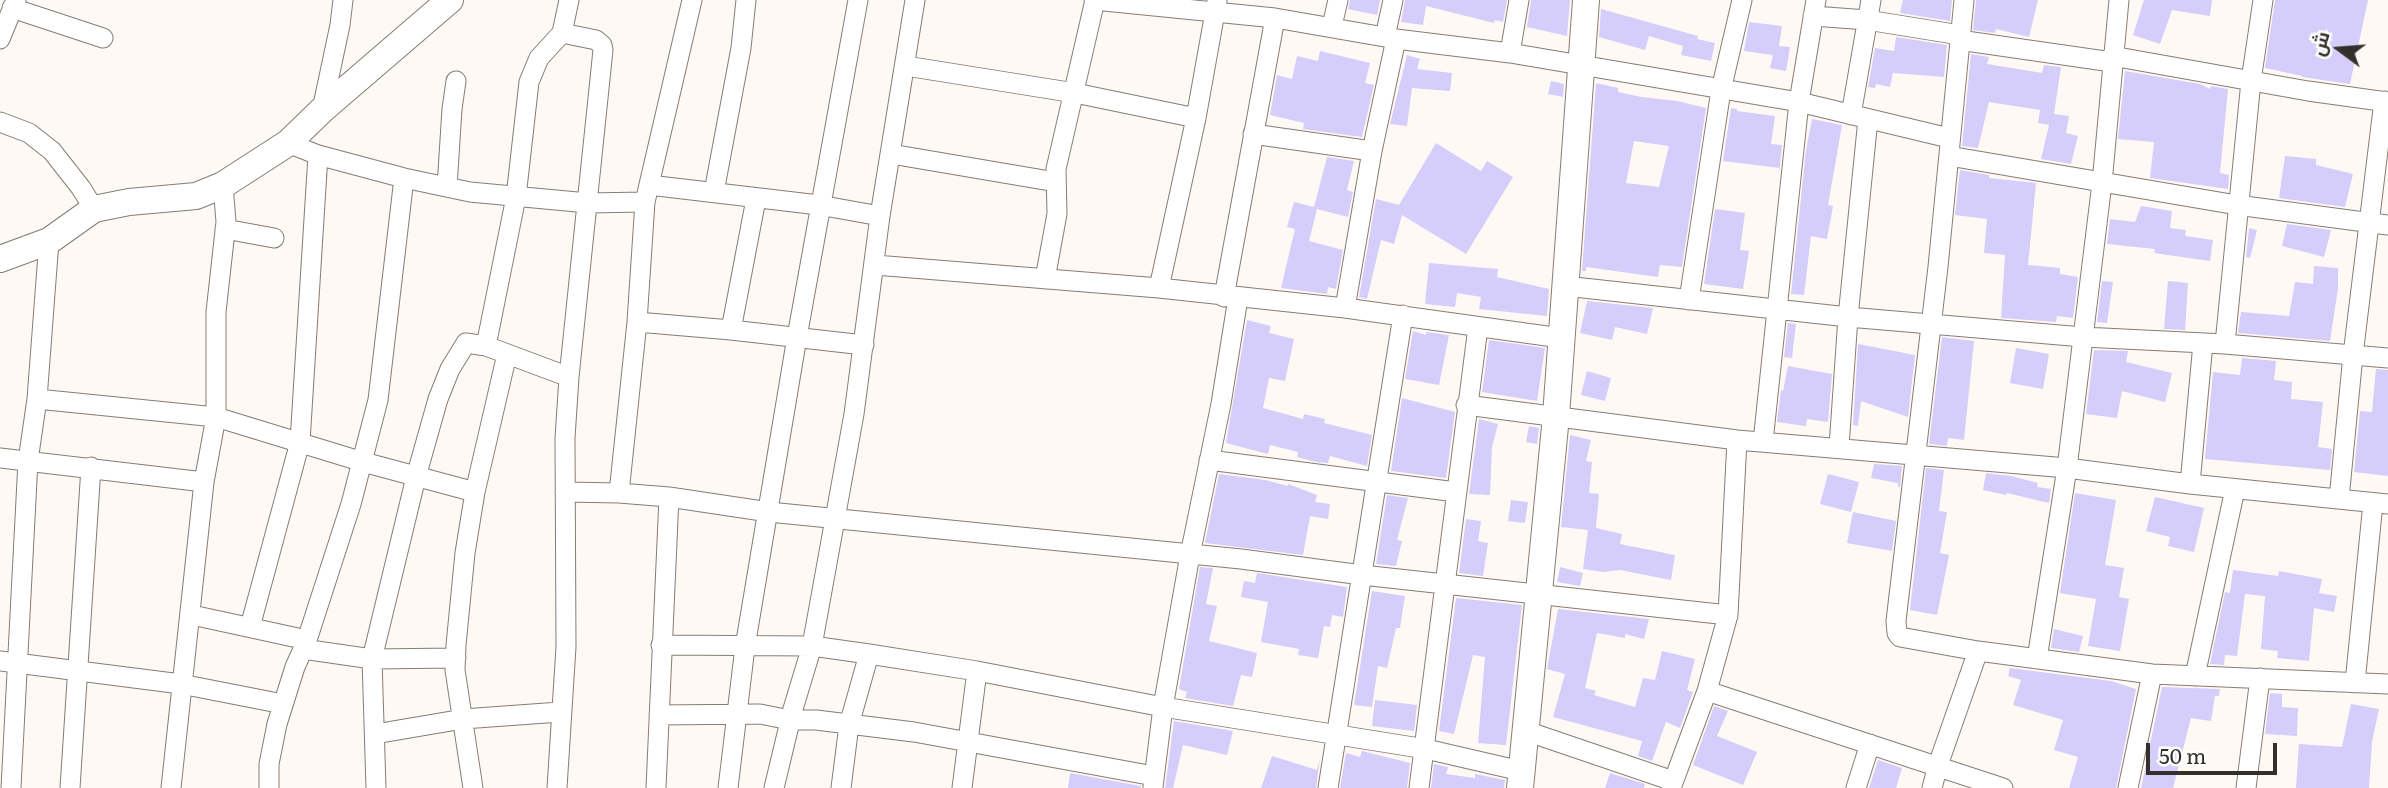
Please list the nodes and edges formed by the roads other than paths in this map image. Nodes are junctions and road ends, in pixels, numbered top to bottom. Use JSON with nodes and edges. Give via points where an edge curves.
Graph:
{"nodes":[{"id":1,"x":343,"y":0,"type":"edge"},
{"id":2,"x":450,"y":0,"type":"edge"},
{"id":3,"x":569,"y":0,"type":"edge"},
{"id":4,"x":692,"y":0,"type":"edge"},
{"id":5,"x":746,"y":0,"type":"edge"},
{"id":6,"x":858,"y":0,"type":"edge"},
{"id":7,"x":915,"y":0,"type":"edge"},
{"id":8,"x":1095,"y":0,"type":"edge"},
{"id":9,"x":1338,"y":0,"type":"edge"},
{"id":10,"x":1393,"y":0,"type":"edge"},
{"id":11,"x":1520,"y":0,"type":"edge"},
{"id":12,"x":1586,"y":0,"type":"edge"},
{"id":13,"x":1742,"y":0,"type":"edge"},
{"id":14,"x":1871,"y":0,"type":"edge"},
{"id":15,"x":1964,"y":0,"type":"edge"},
{"id":16,"x":2119,"y":0,"type":"edge"},
{"id":17,"x":2263,"y":0,"type":"edge"},
{"id":18,"x":14,"y":4,"type":"edge"},
{"id":19,"x":1216,"y":6,"type":"edge"},
{"id":20,"x":1815,"y":8,"type":"edge"},
{"id":21,"x":1275,"y":18,"type":"junction"},
{"id":22,"x":1867,"y":20,"type":"junction"},
{"id":23,"x":1332,"y":26,"type":"junction"},
{"id":24,"x":562,"y":33,"type":"junction"},
{"id":25,"x":1959,"y":37,"type":"junction"},
{"id":26,"x":103,"y":38,"type":"dead end"},
{"id":27,"x":1391,"y":38,"type":"junction"},
{"id":28,"x":0,"y":39,"type":"edge"},
{"id":29,"x":1510,"y":53,"type":"junction"},
{"id":30,"x":2112,"y":59,"type":"junction"},
{"id":31,"x":1581,"y":65,"type":"junction"},
{"id":32,"x":906,"y":66,"type":"junction"},
{"id":33,"x":456,"y":81,"type":"dead end"},
{"id":34,"x":2250,"y":81,"type":"junction"},
{"id":35,"x":1721,"y":90,"type":"junction"},
{"id":36,"x":1075,"y":93,"type":"junction"},
{"id":37,"x":1799,"y":102,"type":"junction"},
{"id":38,"x":2386,"y":102,"type":"edge"},
{"id":39,"x":322,"y":110,"type":"junction"},
{"id":40,"x":1859,"y":117,"type":"junction"},
{"id":41,"x":1196,"y":118,"type":"junction"},
{"id":42,"x":0,"y":121,"type":"edge"},
{"id":43,"x":1253,"y":134,"type":"junction"},
{"id":44,"x":288,"y":143,"type":"junction"},
{"id":45,"x":1949,"y":147,"type":"junction"},
{"id":46,"x":1372,"y":151,"type":"junction"},
{"id":47,"x":318,"y":155,"type":"junction"},
{"id":48,"x":891,"y":155,"type":"junction"},
{"id":49,"x":404,"y":178,"type":"junction"},
{"id":50,"x":1056,"y":182,"type":"junction"},
{"id":51,"x":2102,"y":183,"type":"junction"},
{"id":52,"x":223,"y":185,"type":"junction"},
{"id":53,"x":447,"y":187,"type":"junction"},
{"id":54,"x":714,"y":192,"type":"junction"},
{"id":55,"x":647,"y":193,"type":"junction"},
{"id":56,"x":516,"y":197,"type":"junction"},
{"id":57,"x":756,"y":199,"type":"junction"},
{"id":58,"x":588,"y":203,"type":"junction"},
{"id":59,"x":819,"y":205,"type":"junction"},
{"id":60,"x":2237,"y":205,"type":"junction"},
{"id":61,"x":94,"y":209,"type":"junction"},
{"id":62,"x":880,"y":216,"type":"junction"},
{"id":63,"x":2379,"y":224,"type":"edge"},
{"id":64,"x":225,"y":229,"type":"junction"},
{"id":65,"x":274,"y":238,"type":"dead end"},
{"id":66,"x":49,"y":241,"type":"junction"},
{"id":67,"x":0,"y":259,"type":"edge"},
{"id":68,"x":875,"y":265,"type":"junction"},
{"id":69,"x":1045,"y":279,"type":"junction"},
{"id":70,"x":1565,"y":286,"type":"junction"},
{"id":71,"x":1159,"y":288,"type":"junction"},
{"id":72,"x":1231,"y":297,"type":"junction"},
{"id":73,"x":1689,"y":300,"type":"junction"},
{"id":74,"x":1345,"y":308,"type":"junction"},
{"id":75,"x":1778,"y":308,"type":"junction"},
{"id":76,"x":1403,"y":315,"type":"junction"},
{"id":77,"x":1848,"y":317,"type":"junction"},
{"id":78,"x":637,"y":322,"type":"junction"},
{"id":79,"x":1932,"y":324,"type":"junction"},
{"id":80,"x":1478,"y":327,"type":"junction"},
{"id":81,"x":732,"y":330,"type":"junction"},
{"id":82,"x":797,"y":337,"type":"junction"},
{"id":83,"x":2083,"y":337,"type":"junction"},
{"id":84,"x":1561,"y":338,"type":"junction"},
{"id":85,"x":2203,"y":343,"type":"junction"},
{"id":86,"x":864,"y":345,"type":"junction"},
{"id":87,"x":2225,"y":345,"type":"junction"},
{"id":88,"x":486,"y":346,"type":"junction"},
{"id":89,"x":507,"y":354,"type":"junction"},
{"id":90,"x":2353,"y":355,"type":"junction"},
{"id":91,"x":2388,"y":358,"type":"edge"},
{"id":92,"x":569,"y":377,"type":"junction"},
{"id":93,"x":37,"y":399,"type":"junction"},
{"id":94,"x":1466,"y":405,"type":"junction"},
{"id":95,"x":1556,"y":416,"type":"junction"},
{"id":96,"x":216,"y":417,"type":"junction"},
{"id":97,"x":1737,"y":440,"type":"junction"},
{"id":98,"x":300,"y":442,"type":"junction"},
{"id":99,"x":1763,"y":442,"type":"junction"},
{"id":100,"x":1839,"y":447,"type":"junction"},
{"id":101,"x":1917,"y":455,"type":"junction"},
{"id":102,"x":0,"y":458,"type":"edge"},
{"id":103,"x":1209,"y":460,"type":"junction"},
{"id":104,"x":28,"y":461,"type":"junction"},
{"id":105,"x":363,"y":462,"type":"junction"},
{"id":106,"x":91,"y":467,"type":"junction"},
{"id":107,"x":2067,"y":468,"type":"junction"},
{"id":108,"x":416,"y":477,"type":"junction"},
{"id":109,"x":204,"y":482,"type":"junction"},
{"id":110,"x":1378,"y":482,"type":"junction"},
{"id":111,"x":2190,"y":484,"type":"junction"},
{"id":112,"x":2235,"y":489,"type":"junction"},
{"id":113,"x":475,"y":492,"type":"junction"},
{"id":114,"x":565,"y":492,"type":"junction"},
{"id":115,"x":1456,"y":492,"type":"junction"},
{"id":116,"x":619,"y":493,"type":"junction"},
{"id":117,"x":669,"y":498,"type":"junction"},
{"id":118,"x":2339,"y":499,"type":"junction"},
{"id":119,"x":2381,"y":503,"type":"edge"},
{"id":120,"x":769,"y":512,"type":"junction"},
{"id":121,"x":834,"y":518,"type":"junction"},
{"id":122,"x":1190,"y":555,"type":"junction"},
{"id":123,"x":1362,"y":575,"type":"junction"},
{"id":124,"x":1445,"y":583,"type":"junction"},
{"id":125,"x":1539,"y":594,"type":"junction"},
{"id":126,"x":192,"y":615,"type":"junction"},
{"id":127,"x":1728,"y":615,"type":"junction"},
{"id":128,"x":250,"y":627,"type":"junction"},
{"id":129,"x":305,"y":644,"type":"junction"},
{"id":130,"x":662,"y":645,"type":"junction"},
{"id":131,"x":745,"y":646,"type":"junction"},
{"id":132,"x":812,"y":646,"type":"junction"},
{"id":133,"x":1978,"y":652,"type":"junction"},
{"id":134,"x":869,"y":654,"type":"junction"},
{"id":135,"x":456,"y":658,"type":"junction"},
{"id":136,"x":372,"y":659,"type":"junction"},
{"id":137,"x":2037,"y":659,"type":"junction"},
{"id":138,"x":8,"y":662,"type":"edge"},
{"id":139,"x":78,"y":671,"type":"junction"},
{"id":140,"x":977,"y":671,"type":"junction"},
{"id":141,"x":2152,"y":674,"type":"junction"},
{"id":142,"x":2195,"y":676,"type":"junction"},
{"id":143,"x":2260,"y":678,"type":"junction"},
{"id":144,"x":2355,"y":682,"type":"junction"},
{"id":145,"x":181,"y":684,"type":"junction"},
{"id":146,"x":2388,"y":684,"type":"edge"},
{"id":147,"x":1707,"y":691,"type":"junction"},
{"id":148,"x":283,"y":704,"type":"junction"},
{"id":149,"x":1163,"y":707,"type":"junction"},
{"id":150,"x":561,"y":712,"type":"junction"},
{"id":151,"x":737,"y":713,"type":"junction"},
{"id":152,"x":659,"y":715,"type":"junction"},
{"id":153,"x":463,"y":719,"type":"junction"},
{"id":154,"x":790,"y":720,"type":"junction"},
{"id":155,"x":849,"y":724,"type":"junction"},
{"id":156,"x":1526,"y":731,"type":"junction"},
{"id":157,"x":375,"y":734,"type":"junction"},
{"id":158,"x":1336,"y":736,"type":"junction"},
{"id":159,"x":969,"y":743,"type":"junction"},
{"id":160,"x":1870,"y":744,"type":"junction"},
{"id":161,"x":1426,"y":749,"type":"junction"},
{"id":162,"x":1938,"y":765,"type":"junction"},
{"id":163,"x":1520,"y":779,"type":"edge"},
{"id":164,"x":1153,"y":782,"type":"edge"},
{"id":165,"x":1672,"y":784,"type":"edge"},
{"id":166,"x":11,"y":788,"type":"edge"},
{"id":167,"x":70,"y":788,"type":"edge"},
{"id":168,"x":171,"y":788,"type":"edge"},
{"id":169,"x":268,"y":788,"type":"edge"},
{"id":170,"x":376,"y":788,"type":"edge"},
{"id":171,"x":473,"y":788,"type":"edge"},
{"id":172,"x":557,"y":788,"type":"edge"},
{"id":173,"x":656,"y":788,"type":"edge"},
{"id":174,"x":728,"y":788,"type":"edge"},
{"id":175,"x":774,"y":788,"type":"edge"},
{"id":176,"x":841,"y":788,"type":"edge"},
{"id":177,"x":962,"y":788,"type":"edge"},
{"id":178,"x":1328,"y":788,"type":"edge"},
{"id":179,"x":1419,"y":788,"type":"edge"},
{"id":180,"x":1856,"y":788,"type":"edge"},
{"id":181,"x":1932,"y":788,"type":"edge"},
{"id":182,"x":2003,"y":788,"type":"edge"},
{"id":183,"x":2128,"y":788,"type":"edge"},
{"id":184,"x":2246,"y":788,"type":"edge"}],
"edges":[{"from":1,"to":39,"type":"street"},
{"from":2,"to":39,"type":"main road"},
{"from":3,"to":24,"type":"street"},
{"from":4,"to":55,"type":"street"},
{"from":5,"to":54,"type":"street"},
{"from":6,"to":59,"type":"street"},
{"from":7,"to":32,"type":"street"},
{"from":8,"to":19,"type":"street"},
{"from":8,"to":36,"type":"street"},
{"from":9,"to":23,"type":"street"},
{"from":10,"to":27,"type":"street"},
{"from":11,"to":29,"type":"street"},
{"from":12,"to":31,"type":"main road"},
{"from":13,"to":35,"type":"street"},
{"from":14,"to":22,"type":"street"},
{"from":15,"to":25,"type":"street"},
{"from":16,"to":30,"type":"street"},
{"from":17,"to":34,"type":"street"},
{"from":18,"to":26,"type":"street"},
{"from":18,"to":28,"type":"street"},
{"from":19,"to":21,"type":"street"},
{"from":19,"to":41,"type":"street"},
{"from":20,"to":22,"type":"street"},
{"from":20,"to":37,"type":"street"},
{"from":21,"to":23,"type":"street"},
{"from":21,"to":43,"type":"street"},
{"from":22,"to":25,"type":"street"},
{"from":22,"to":40,"type":"street"},
{"from":23,"to":27,"type":"street"},
{"from":24,"to":56,"type":"street","via":[[539,58],[528,82]]},
{"from":24,"to":58,"type":"street","via":[[596,40],[603,50]]},
{"from":25,"to":30,"type":"street"},
{"from":25,"to":45,"type":"street"},
{"from":27,"to":29,"type":"street"},
{"from":27,"to":46,"type":"street"},
{"from":29,"to":31,"type":"street"},
{"from":30,"to":34,"type":"street"},
{"from":30,"to":51,"type":"street"},
{"from":31,"to":35,"type":"street"},
{"from":31,"to":70,"type":"main road"},
{"from":32,"to":36,"type":"street"},
{"from":32,"to":48,"type":"street"},
{"from":33,"to":53,"type":"street"},
{"from":34,"to":38,"type":"street"},
{"from":34,"to":60,"type":"street"},
{"from":35,"to":37,"type":"street"},
{"from":35,"to":73,"type":"street"},
{"from":36,"to":41,"type":"street"},
{"from":36,"to":50,"type":"street"},
{"from":37,"to":40,"type":"street"},
{"from":37,"to":75,"type":"street"},
{"from":38,"to":63,"type":"street"},
{"from":39,"to":44,"type":"main road"},
{"from":40,"to":45,"type":"street"},
{"from":40,"to":77,"type":"street"},
{"from":41,"to":71,"type":"street"},
{"from":42,"to":61,"type":"street","via":[[46,146]]},
{"from":43,"to":46,"type":"street"},
{"from":43,"to":72,"type":"street"},
{"from":44,"to":47,"type":"street"},
{"from":44,"to":52,"type":"main road"},
{"from":45,"to":51,"type":"street"},
{"from":45,"to":79,"type":"street"},
{"from":46,"to":74,"type":"street"},
{"from":47,"to":49,"type":"street"},
{"from":47,"to":98,"type":"street"},
{"from":48,"to":50,"type":"street"},
{"from":48,"to":62,"type":"street"},
{"from":49,"to":53,"type":"street"},
{"from":49,"to":105,"type":"street","via":[[378,400]]},
{"from":50,"to":69,"type":"street","via":[[1057,214]]},
{"from":51,"to":60,"type":"street"},
{"from":51,"to":83,"type":"street"},
{"from":52,"to":61,"type":"main road","via":[[196,196]]},
{"from":52,"to":64,"type":"street"},
{"from":53,"to":56,"type":"street"},
{"from":54,"to":55,"type":"street"},
{"from":54,"to":57,"type":"street"},
{"from":55,"to":58,"type":"street"},
{"from":55,"to":78,"type":"street"},
{"from":56,"to":58,"type":"street"},
{"from":56,"to":88,"type":"street"},
{"from":57,"to":59,"type":"street"},
{"from":57,"to":81,"type":"street"},
{"from":58,"to":92,"type":"street"},
{"from":59,"to":62,"type":"street"},
{"from":59,"to":82,"type":"street"},
{"from":60,"to":63,"type":"street"},
{"from":60,"to":87,"type":"street"},
{"from":61,"to":66,"type":"main road"},
{"from":62,"to":68,"type":"street"},
{"from":63,"to":90,"type":"street"},
{"from":64,"to":65,"type":"street"},
{"from":64,"to":96,"type":"street","via":[[216,312]]},
{"from":66,"to":67,"type":"main road"},
{"from":66,"to":93,"type":"street"},
{"from":68,"to":69,"type":"street"},
{"from":68,"to":86,"type":"street"},
{"from":69,"to":71,"type":"street"},
{"from":70,"to":73,"type":"street"},
{"from":70,"to":84,"type":"main road"},
{"from":71,"to":72,"type":"street"},
{"from":72,"to":74,"type":"street"},
{"from":72,"to":103,"type":"street"},
{"from":73,"to":75,"type":"street"},
{"from":74,"to":76,"type":"street"},
{"from":75,"to":77,"type":"street"},
{"from":75,"to":99,"type":"street"},
{"from":76,"to":80,"type":"street"},
{"from":76,"to":110,"type":"street"},
{"from":77,"to":79,"type":"street"},
{"from":77,"to":100,"type":"street"},
{"from":78,"to":81,"type":"street"},
{"from":78,"to":116,"type":"street"},
{"from":79,"to":83,"type":"street"},
{"from":79,"to":101,"type":"street"},
{"from":80,"to":84,"type":"street"},
{"from":80,"to":94,"type":"street"},
{"from":81,"to":82,"type":"street"},
{"from":82,"to":86,"type":"street"},
{"from":82,"to":120,"type":"street"},
{"from":83,"to":85,"type":"street"},
{"from":83,"to":107,"type":"street"},
{"from":84,"to":95,"type":"main road"},
{"from":85,"to":87,"type":"street"},
{"from":85,"to":111,"type":"street"},
{"from":86,"to":121,"type":"street"},
{"from":87,"to":90,"type":"street"},
{"from":88,"to":89,"type":"street"},
{"from":88,"to":108,"type":"street","via":[[466,344],[450,369]]},
{"from":89,"to":92,"type":"street"},
{"from":89,"to":113,"type":"street"},
{"from":90,"to":91,"type":"street"},
{"from":90,"to":118,"type":"street"},
{"from":92,"to":114,"type":"street"},
{"from":93,"to":96,"type":"street"},
{"from":93,"to":104,"type":"street"},
{"from":94,"to":95,"type":"street"},
{"from":94,"to":115,"type":"street"},
{"from":95,"to":97,"type":"street"},
{"from":95,"to":125,"type":"main road"},
{"from":96,"to":98,"type":"street"},
{"from":96,"to":109,"type":"street"},
{"from":97,"to":99,"type":"street"},
{"from":97,"to":127,"type":"street"},
{"from":98,"to":105,"type":"street"},
{"from":98,"to":128,"type":"street"},
{"from":99,"to":100,"type":"street"},
{"from":100,"to":101,"type":"street"},
{"from":101,"to":107,"type":"street"},
{"from":101,"to":133,"type":"street","via":[[1895,628],[1900,636]]},
{"from":102,"to":104,"type":"street"},
{"from":103,"to":110,"type":"street"},
{"from":103,"to":122,"type":"street"},
{"from":104,"to":106,"type":"street"},
{"from":104,"to":138,"type":"street"},
{"from":105,"to":108,"type":"street"},
{"from":105,"to":129,"type":"street"},
{"from":106,"to":109,"type":"street"},
{"from":106,"to":139,"type":"street"},
{"from":107,"to":111,"type":"street"},
{"from":107,"to":137,"type":"street"},
{"from":108,"to":113,"type":"street"},
{"from":108,"to":136,"type":"street"},
{"from":109,"to":126,"type":"street"},
{"from":110,"to":115,"type":"street"},
{"from":110,"to":123,"type":"street"},
{"from":111,"to":112,"type":"street"},
{"from":112,"to":118,"type":"street"},
{"from":112,"to":142,"type":"street"},
{"from":113,"to":135,"type":"street"},
{"from":114,"to":116,"type":"street"},
{"from":114,"to":150,"type":"street","via":[[566,647]]},
{"from":115,"to":124,"type":"street"},
{"from":116,"to":117,"type":"street"},
{"from":117,"to":120,"type":"street"},
{"from":117,"to":130,"type":"street"},
{"from":118,"to":119,"type":"street"},
{"from":119,"to":144,"type":"street"},
{"from":120,"to":121,"type":"street"},
{"from":120,"to":131,"type":"street"},
{"from":121,"to":122,"type":"street"},
{"from":121,"to":132,"type":"street"},
{"from":122,"to":123,"type":"street"},
{"from":122,"to":149,"type":"street"},
{"from":123,"to":124,"type":"street"},
{"from":123,"to":158,"type":"street"},
{"from":124,"to":125,"type":"street"},
{"from":124,"to":161,"type":"street"},
{"from":125,"to":127,"type":"street"},
{"from":125,"to":156,"type":"main road"},
{"from":126,"to":128,"type":"street"},
{"from":126,"to":145,"type":"street"},
{"from":127,"to":147,"type":"street"},
{"from":128,"to":129,"type":"street"},
{"from":129,"to":136,"type":"street"},
{"from":129,"to":148,"type":"street"},
{"from":130,"to":131,"type":"street"},
{"from":130,"to":152,"type":"street"},
{"from":131,"to":132,"type":"street"},
{"from":131,"to":151,"type":"street"},
{"from":132,"to":134,"type":"street"},
{"from":132,"to":154,"type":"street"},
{"from":133,"to":137,"type":"street"},
{"from":133,"to":162,"type":"street"},
{"from":134,"to":140,"type":"street"},
{"from":134,"to":155,"type":"street"},
{"from":135,"to":136,"type":"street"},
{"from":135,"to":153,"type":"street"},
{"from":136,"to":157,"type":"street"},
{"from":137,"to":141,"type":"street"},
{"from":138,"to":139,"type":"street"},
{"from":138,"to":166,"type":"street"},
{"from":139,"to":145,"type":"street"},
{"from":139,"to":167,"type":"street"},
{"from":140,"to":149,"type":"street"},
{"from":140,"to":159,"type":"street"},
{"from":141,"to":142,"type":"street"},
{"from":141,"to":183,"type":"street"},
{"from":142,"to":143,"type":"street"},
{"from":143,"to":144,"type":"street"},
{"from":143,"to":184,"type":"street"},
{"from":144,"to":146,"type":"street"},
{"from":145,"to":148,"type":"street"},
{"from":145,"to":168,"type":"street"},
{"from":147,"to":160,"type":"street"},
{"from":147,"to":165,"type":"street"},
{"from":148,"to":169,"type":"street","via":[[272,744]]},
{"from":149,"to":158,"type":"street"},
{"from":149,"to":164,"type":"street"},
{"from":150,"to":153,"type":"street"},
{"from":150,"to":172,"type":"street"},
{"from":151,"to":152,"type":"street"},
{"from":151,"to":154,"type":"street"},
{"from":151,"to":174,"type":"street"},
{"from":152,"to":173,"type":"street"},
{"from":153,"to":157,"type":"street"},
{"from":153,"to":171,"type":"street"},
{"from":154,"to":155,"type":"street"},
{"from":154,"to":175,"type":"street"},
{"from":155,"to":159,"type":"street"},
{"from":155,"to":176,"type":"street"},
{"from":156,"to":163,"type":"main road"},
{"from":156,"to":165,"type":"street"},
{"from":157,"to":170,"type":"street"},
{"from":158,"to":161,"type":"street"},
{"from":158,"to":178,"type":"street"},
{"from":159,"to":164,"type":"street"},
{"from":159,"to":177,"type":"street"},
{"from":160,"to":162,"type":"street"},
{"from":160,"to":180,"type":"street"},
{"from":161,"to":163,"type":"street"},
{"from":161,"to":179,"type":"street"},
{"from":162,"to":181,"type":"street"},
{"from":162,"to":182,"type":"street"}]}
